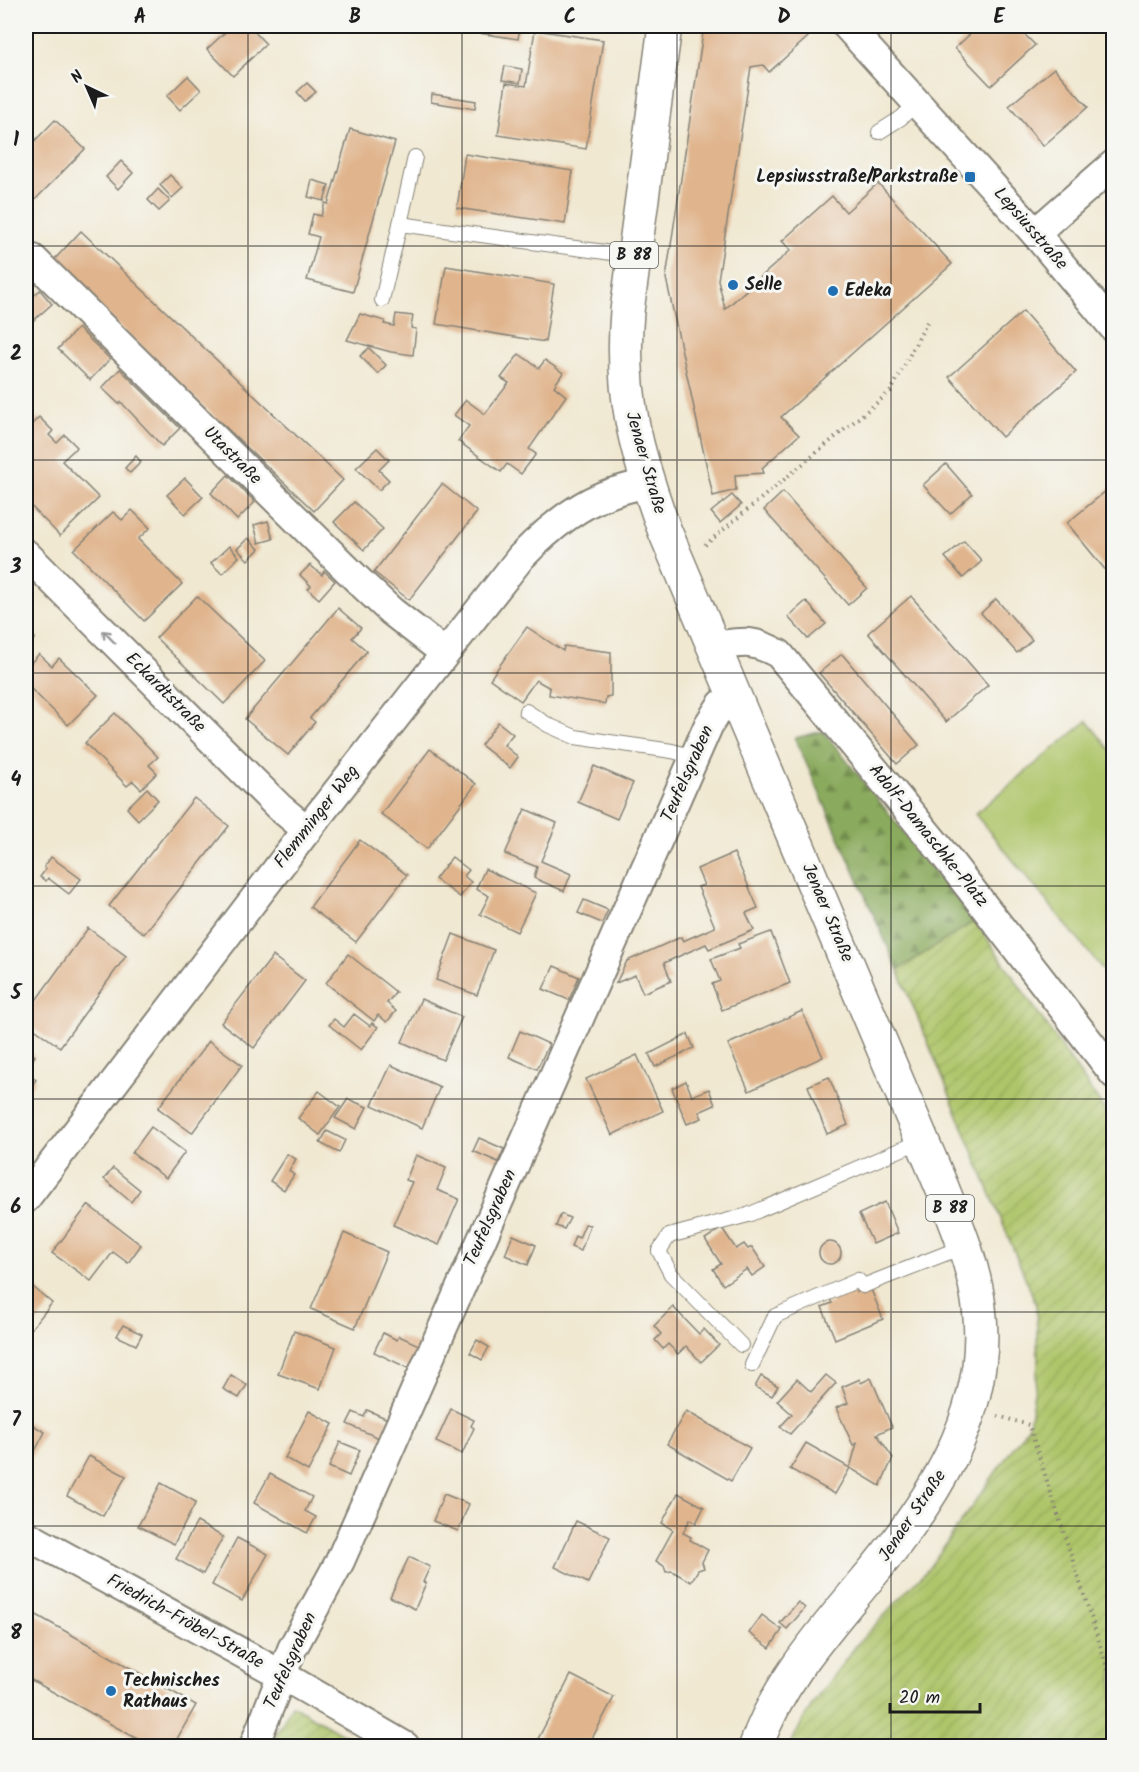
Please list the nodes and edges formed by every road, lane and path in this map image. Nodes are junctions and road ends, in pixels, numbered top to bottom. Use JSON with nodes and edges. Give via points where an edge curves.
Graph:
{"nodes":[{"id":1,"x":665,"y":26,"type":"edge"},
{"id":2,"x":847,"y":26,"type":"edge"},
{"id":3,"x":917,"y":103,"type":"junction"},
{"id":4,"x":879,"y":132,"type":"dead end"},
{"id":5,"x":415,"y":157,"type":"dead end"},
{"id":6,"x":1113,"y":164,"type":"edge"},
{"id":7,"x":400,"y":224,"type":"junction"},
{"id":8,"x":1035,"y":233,"type":"junction"},
{"id":9,"x":634,"y":256,"type":"junction"},
{"id":10,"x":26,"y":267,"type":"edge"},
{"id":11,"x":382,"y":300,"type":"dead end"},
{"id":12,"x":927,"y":322,"type":"dead end"},
{"id":13,"x":1113,"y":328,"type":"edge"},
{"id":14,"x":647,"y":483,"type":"junction"},
{"id":15,"x":26,"y":554,"type":"edge"},
{"id":16,"x":679,"y":562,"type":"junction"},
{"id":17,"x":715,"y":646,"type":"junction"},
{"id":18,"x":445,"y":653,"type":"junction"},
{"id":19,"x":737,"y":698,"type":"junction"},
{"id":20,"x":526,"y":711,"type":"dead end"},
{"id":21,"x":695,"y":757,"type":"junction"},
{"id":22,"x":307,"y":830,"type":"junction"},
{"id":23,"x":1113,"y":1074,"type":"edge"},
{"id":24,"x":923,"y":1140,"type":"junction"},
{"id":25,"x":26,"y":1198,"type":"edge"},
{"id":26,"x":965,"y":1246,"type":"junction"},
{"id":27,"x":741,"y":1345,"type":"dead end"},
{"id":28,"x":752,"y":1365,"type":"dead end"},
{"id":29,"x":970,"y":1409,"type":"junction"},
{"id":30,"x":26,"y":1535,"type":"edge"},
{"id":31,"x":282,"y":1675,"type":"junction"},
{"id":32,"x":1113,"y":1688,"type":"edge"},
{"id":33,"x":254,"y":1746,"type":"edge"},
{"id":34,"x":405,"y":1746,"type":"edge"},
{"id":35,"x":756,"y":1746,"type":"edge"}],
"edges":[{"from":1,"to":9,"type":"main road","name":"Jenaer Straße","number":"B 88"},
{"from":2,"to":3,"type":"street","name":"Lepsiusstraße"},
{"from":3,"to":4,"type":"lane"},
{"from":3,"to":8,"type":"street","name":"Lepsiusstraße"},
{"from":5,"to":7,"type":"lane"},
{"from":6,"to":8,"type":"street"},
{"from":7,"to":9,"type":"lane"},
{"from":7,"to":11,"type":"lane"},
{"from":8,"to":13,"type":"street","name":"Lepsiusstraße"},
{"from":9,"to":14,"type":"main road","name":"Jenaer Straße","number":"B 88","via":[[625,370],[631,421]]},
{"from":10,"to":18,"type":"street","name":"Utastraße","via":[[33,259],[362,584]]},
{"from":12,"to":16,"type":"path","via":[[891,391],[709,542]]},
{"from":14,"to":16,"type":"main road","name":"Jenaer Straße","number":"B 88"},
{"from":14,"to":18,"type":"street","name":"Flemminger Weg","via":[[610,493],[545,533],[521,557]]},
{"from":22,"to":15,"type":"street","name":"Eckardtstraße","one_way":true,"via":[[279,807]]},
{"from":16,"to":17,"type":"main road","name":"Jenaer Straße","number":"B 88"},
{"from":17,"to":19,"type":"main road","name":"Jenaer Straße","number":"B 88"},
{"from":17,"to":23,"type":"street","name":"Adolf-Damaschke-Platz","via":[[761,644],[779,654],[939,848]]},
{"from":18,"to":22,"type":"street","name":"Flemminger Weg"},
{"from":19,"to":21,"type":"street","name":"Teufelsgraben","via":[[722,704]]},
{"from":19,"to":24,"type":"main road","name":"Jenaer Straße","number":"B 88"},
{"from":20,"to":21,"type":"lane","via":[[575,737]]},
{"from":21,"to":31,"type":"street","name":"Teufelsgraben","via":[[340,1561]]},
{"from":22,"to":25,"type":"street","name":"Flemminger Weg"},
{"from":24,"to":26,"type":"main road","name":"Jenaer Straße","number":"B 88"},
{"from":24,"to":27,"type":"lane","via":[[748,1215],[669,1236],[659,1251],[670,1274]]},
{"from":26,"to":28,"type":"lane","via":[[863,1286],[858,1280],[775,1316]]},
{"from":26,"to":29,"type":"main road","name":"Jenaer Straße","number":"B 88","via":[[980,1308],[981,1349]]},
{"from":29,"to":32,"type":"path","via":[[1029,1425]]},
{"from":29,"to":35,"type":"main road","name":"Jenaer Straße","number":"B 88","via":[[935,1488],[892,1550],[803,1658],[781,1691]]},
{"from":30,"to":31,"type":"street","name":"Friedrich-Fröbel-Straße"},
{"from":31,"to":33,"type":"street","name":"Teufelsgraben"},
{"from":31,"to":34,"type":"street","name":"Friedrich-Fröbel-Straße"}]}
